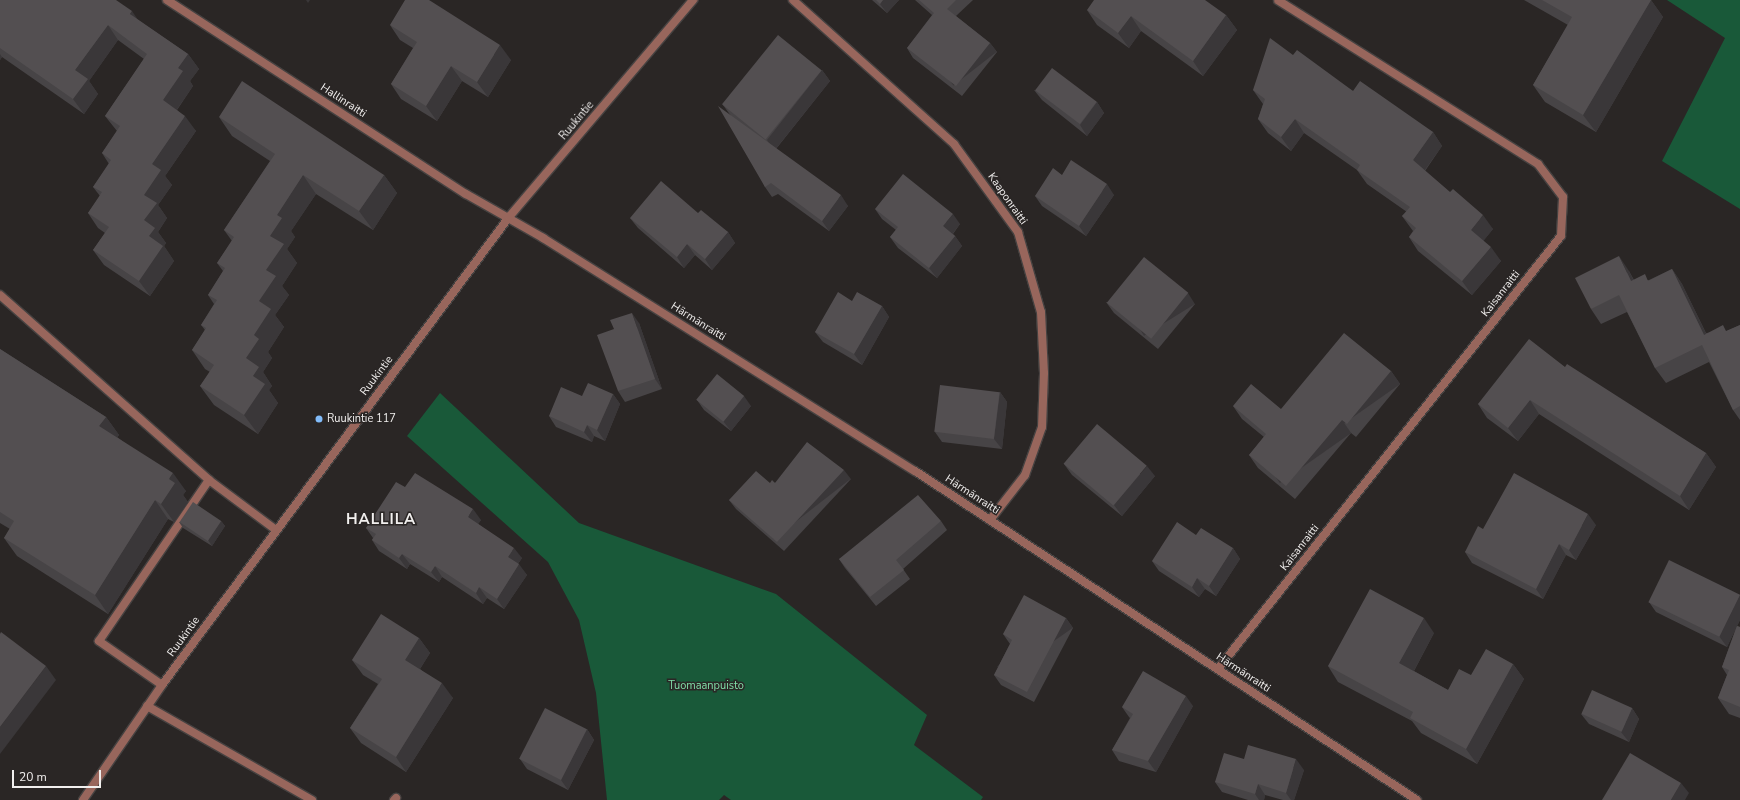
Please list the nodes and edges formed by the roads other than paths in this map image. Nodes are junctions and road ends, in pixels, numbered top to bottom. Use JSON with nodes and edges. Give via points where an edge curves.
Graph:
{"nodes":[{"id":1,"x":167,"y":0,"type":"edge"},
{"id":2,"x":693,"y":0,"type":"edge"},
{"id":3,"x":794,"y":0,"type":"edge"},
{"id":4,"x":1278,"y":0,"type":"edge"},
{"id":5,"x":509,"y":218,"type":"junction"},
{"id":6,"x":0,"y":295,"type":"edge"},
{"id":7,"x":209,"y":480,"type":"junction"},
{"id":8,"x":990,"y":520,"type":"junction"},
{"id":9,"x":276,"y":530,"type":"junction"},
{"id":10,"x":1218,"y":669,"type":"junction"},
{"id":11,"x":162,"y":685,"type":"junction"},
{"id":12,"x":147,"y":706,"type":"junction"},
{"id":13,"x":83,"y":800,"type":"edge"},
{"id":14,"x":312,"y":800,"type":"edge"},
{"id":15,"x":1417,"y":800,"type":"edge"}],
"edges":[{"from":1,"to":5,"type":"street","name":"Hallinraitti","via":[[466,194]]},
{"from":2,"to":5,"type":"street","name":"Ruukintie"},
{"from":3,"to":8,"type":"street","name":"Kaaponraitti","via":[[954,144],[1018,232],[1041,312],[1044,373],[1042,427],[1025,475]]},
{"from":4,"to":10,"type":"street","name":"Kaisanraitti","via":[[1538,164],[1563,197],[1561,236]]},
{"from":5,"to":8,"type":"street","name":"Härmänraitti"},
{"from":5,"to":9,"type":"street","name":"Ruukintie"},
{"from":6,"to":7,"type":"street"},
{"from":7,"to":9,"type":"street"},
{"from":7,"to":11,"type":"street","via":[[99,641]]},
{"from":8,"to":10,"type":"street","name":"Härmänraitti"},
{"from":9,"to":11,"type":"street","name":"Ruukintie"},
{"from":10,"to":15,"type":"street","name":"Härmänraitti"},
{"from":11,"to":12,"type":"street","name":"Ruukintie"},
{"from":12,"to":13,"type":"street","name":"Ruukintie"},
{"from":12,"to":14,"type":"street"}]}
